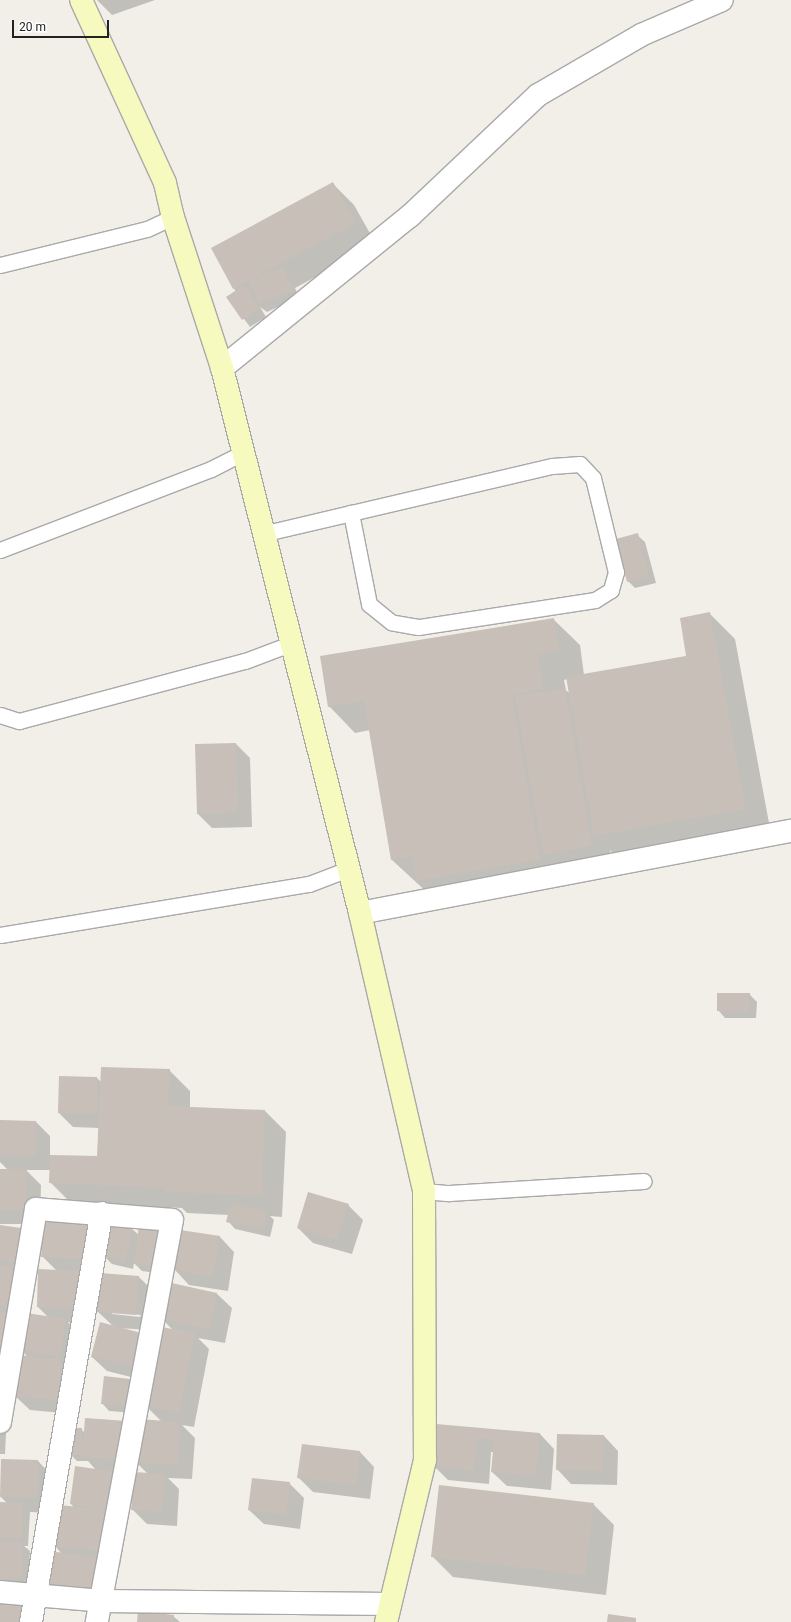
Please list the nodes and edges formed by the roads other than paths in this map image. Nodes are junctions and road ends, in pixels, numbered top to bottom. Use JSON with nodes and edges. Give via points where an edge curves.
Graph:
{"nodes":[{"id":1,"x":81,"y":0,"type":"edge"},
{"id":2,"x":722,"y":0,"type":"edge"},
{"id":3,"x":172,"y":217,"type":"junction"},
{"id":4,"x":0,"y":265,"type":"edge"},
{"id":5,"x":222,"y":368,"type":"junction"},
{"id":6,"x":242,"y":453,"type":"junction"},
{"id":7,"x":351,"y":513,"type":"junction"},
{"id":8,"x":266,"y":534,"type":"junction"},
{"id":9,"x":0,"y":550,"type":"edge"},
{"id":10,"x":290,"y":644,"type":"junction"},
{"id":11,"x":0,"y":715,"type":"edge"},
{"id":12,"x":791,"y":831,"type":"edge"},
{"id":13,"x":348,"y":869,"type":"junction"},
{"id":14,"x":360,"y":914,"type":"junction"},
{"id":15,"x":0,"y":935,"type":"edge"},
{"id":16,"x":644,"y":1180,"type":"dead end"},
{"id":17,"x":424,"y":1191,"type":"junction"},
{"id":18,"x":102,"y":1213,"type":"junction"},
{"id":19,"x":0,"y":1422,"type":"edge"},
{"id":20,"x":0,"y":1592,"type":"edge"},
{"id":21,"x":34,"y":1596,"type":"junction"},
{"id":22,"x":102,"y":1601,"type":"junction"},
{"id":23,"x":388,"y":1613,"type":"edge"},
{"id":24,"x":31,"y":1622,"type":"edge"},
{"id":25,"x":97,"y":1622,"type":"edge"}],
"edges":[{"from":1,"to":3,"type":"street","via":[[165,183]]},
{"from":2,"to":5,"type":"street","via":[[642,35],[538,95],[410,216]]},
{"from":3,"to":4,"type":"lane","via":[[147,229]]},
{"from":3,"to":5,"type":"street"},
{"from":5,"to":6,"type":"street"},
{"from":6,"to":8,"type":"street"},
{"from":6,"to":9,"type":"lane","via":[[211,469]]},
{"from":7,"to":7,"type":"lane","via":[[552,466],[580,464],[593,478],[616,572],[611,590],[595,600],[418,627],[391,622],[369,604]]},
{"from":7,"to":8,"type":"lane"},
{"from":8,"to":10,"type":"street"},
{"from":10,"to":11,"type":"lane","via":[[245,661],[19,721]]},
{"from":10,"to":13,"type":"street"},
{"from":12,"to":14,"type":"street"},
{"from":13,"to":14,"type":"street"},
{"from":13,"to":15,"type":"lane","via":[[309,884]]},
{"from":14,"to":17,"type":"street"},
{"from":16,"to":17,"type":"lane","via":[[448,1193]]},
{"from":17,"to":23,"type":"street","via":[[425,1460]]},
{"from":18,"to":19,"type":"street","via":[[36,1209]]},
{"from":18,"to":21,"type":"street"},
{"from":18,"to":22,"type":"street","via":[[172,1220]]},
{"from":20,"to":21,"type":"street"},
{"from":21,"to":22,"type":"street"},
{"from":21,"to":24,"type":"street"},
{"from":22,"to":23,"type":"street"},
{"from":22,"to":25,"type":"street"}]}
